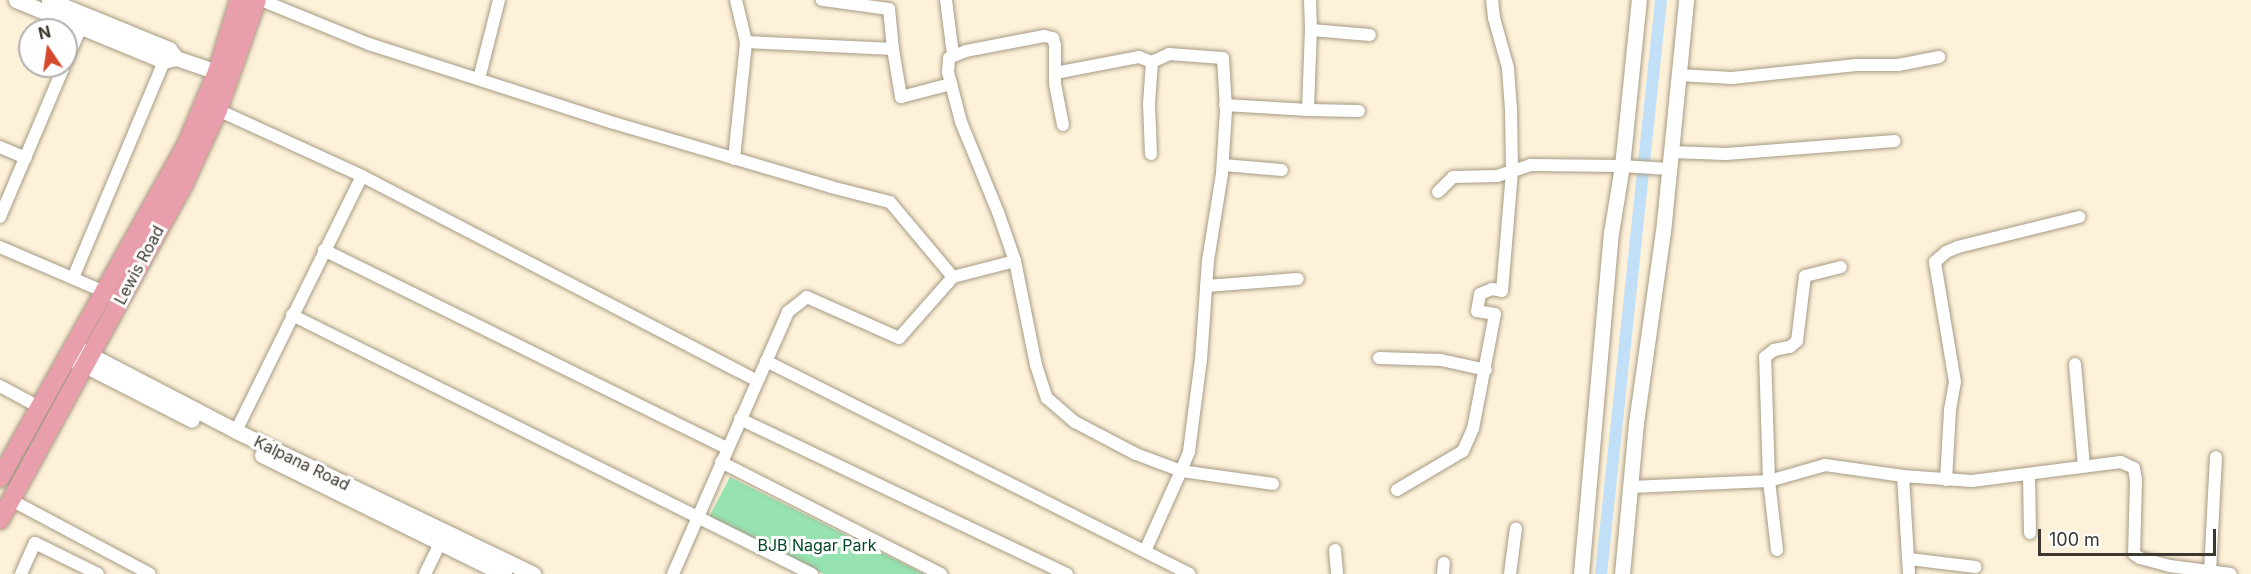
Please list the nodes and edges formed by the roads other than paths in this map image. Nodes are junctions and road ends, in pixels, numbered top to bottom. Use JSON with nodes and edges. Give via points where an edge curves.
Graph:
{"nodes":[{"id":1,"x":16,"y":0,"type":"edge"},
{"id":2,"x":49,"y":0,"type":"edge"},
{"id":3,"x":239,"y":0,"type":"edge"},
{"id":4,"x":257,"y":0,"type":"edge"},
{"id":5,"x":261,"y":0,"type":"edge"},
{"id":6,"x":499,"y":0,"type":"edge"},
{"id":7,"x":736,"y":0,"type":"edge"},
{"id":8,"x":822,"y":0,"type":"edge"},
{"id":9,"x":946,"y":0,"type":"edge"},
{"id":10,"x":1310,"y":0,"type":"edge"},
{"id":11,"x":1492,"y":0,"type":"edge"},
{"id":12,"x":1639,"y":0,"type":"edge"},
{"id":13,"x":1686,"y":0,"type":"edge"},
{"id":14,"x":81,"y":27,"type":"junction"},
{"id":15,"x":1311,"y":30,"type":"junction"},
{"id":16,"x":78,"y":34,"type":"edge"},
{"id":17,"x":1370,"y":35,"type":"dead end"},
{"id":18,"x":746,"y":42,"type":"junction"},
{"id":19,"x":893,"y":49,"type":"junction"},
{"id":20,"x":953,"y":55,"type":"junction"},
{"id":21,"x":1939,"y":57,"type":"dead end"},
{"id":22,"x":170,"y":60,"type":"junction"},
{"id":23,"x":1152,"y":63,"type":"junction"},
{"id":24,"x":217,"y":72,"type":"junction"},
{"id":25,"x":1055,"y":73,"type":"junction"},
{"id":26,"x":1678,"y":75,"type":"junction"},
{"id":27,"x":59,"y":78,"type":"edge"},
{"id":28,"x":479,"y":79,"type":"junction"},
{"id":29,"x":951,"y":84,"type":"junction"},
{"id":30,"x":1225,"y":105,"type":"junction"},
{"id":31,"x":218,"y":110,"type":"junction"},
{"id":32,"x":1308,"y":110,"type":"junction"},
{"id":33,"x":1359,"y":111,"type":"dead end"},
{"id":34,"x":1063,"y":125,"type":"dead end"},
{"id":35,"x":1895,"y":141,"type":"dead end"},
{"id":36,"x":0,"y":147,"type":"edge"},
{"id":37,"x":1671,"y":152,"type":"junction"},
{"id":38,"x":1151,"y":154,"type":"dead end"},
{"id":39,"x":26,"y":158,"type":"junction"},
{"id":40,"x":734,"y":159,"type":"junction"},
{"id":41,"x":1223,"y":165,"type":"junction"},
{"id":42,"x":1628,"y":166,"type":"junction"},
{"id":43,"x":1661,"y":169,"type":"junction"},
{"id":44,"x":1282,"y":170,"type":"dead end"},
{"id":45,"x":1512,"y":171,"type":"junction"},
{"id":46,"x":362,"y":176,"type":"junction"},
{"id":47,"x":1438,"y":192,"type":"dead end"},
{"id":48,"x":0,"y":217,"type":"edge"},
{"id":49,"x":2079,"y":217,"type":"dead end"},
{"id":50,"x":0,"y":247,"type":"edge"},
{"id":51,"x":324,"y":250,"type":"junction"},
{"id":52,"x":1015,"y":261,"type":"junction"},
{"id":53,"x":1841,"y":267,"type":"dead end"},
{"id":54,"x":953,"y":277,"type":"junction"},
{"id":55,"x":73,"y":278,"type":"junction"},
{"id":56,"x":1298,"y":279,"type":"dead end"},
{"id":57,"x":1206,"y":286,"type":"junction"},
{"id":58,"x":105,"y":292,"type":"junction"},
{"id":59,"x":292,"y":315,"type":"junction"},
{"id":60,"x":70,"y":351,"type":"junction"},
{"id":61,"x":1379,"y":358,"type":"dead end"},
{"id":62,"x":88,"y":361,"type":"junction"},
{"id":63,"x":766,"y":361,"type":"junction"},
{"id":64,"x":2075,"y":364,"type":"dead end"},
{"id":65,"x":1486,"y":370,"type":"junction"},
{"id":66,"x":757,"y":381,"type":"junction"},
{"id":67,"x":0,"y":386,"type":"edge"},
{"id":68,"x":39,"y":406,"type":"junction"},
{"id":69,"x":740,"y":419,"type":"junction"},
{"id":70,"x":236,"y":431,"type":"junction"},
{"id":71,"x":727,"y":448,"type":"junction"},
{"id":72,"x":2216,"y":457,"type":"dead end"},
{"id":73,"x":721,"y":462,"type":"junction"},
{"id":74,"x":2084,"y":467,"type":"junction"},
{"id":75,"x":1181,"y":471,"type":"junction"},
{"id":76,"x":2030,"y":475,"type":"junction"},
{"id":77,"x":1903,"y":476,"type":"junction"},
{"id":78,"x":0,"y":478,"type":"edge"},
{"id":79,"x":1946,"y":480,"type":"junction"},
{"id":80,"x":1769,"y":481,"type":"junction"},
{"id":81,"x":1273,"y":484,"type":"dead end"},
{"id":82,"x":1630,"y":487,"type":"junction"},
{"id":83,"x":1397,"y":490,"type":"dead end"},
{"id":84,"x":11,"y":500,"type":"junction"},
{"id":85,"x":697,"y":516,"type":"junction"},
{"id":86,"x":0,"y":520,"type":"edge"},
{"id":87,"x":1516,"y":528,"type":"dead end"},
{"id":88,"x":2030,"y":533,"type":"dead end"},
{"id":89,"x":440,"y":543,"type":"junction"},
{"id":90,"x":1335,"y":550,"type":"dead end"},
{"id":91,"x":1777,"y":550,"type":"dead end"},
{"id":92,"x":1145,"y":551,"type":"junction"},
{"id":93,"x":1909,"y":559,"type":"junction"},
{"id":94,"x":1976,"y":567,"type":"dead end"},
{"id":95,"x":2170,"y":570,"type":"edge"},
{"id":96,"x":2210,"y":571,"type":"junction"},
{"id":97,"x":21,"y":574,"type":"edge"},
{"id":98,"x":98,"y":574,"type":"edge"},
{"id":99,"x":150,"y":574,"type":"edge"},
{"id":100,"x":425,"y":574,"type":"edge"},
{"id":101,"x":504,"y":574,"type":"edge"},
{"id":102,"x":533,"y":574,"type":"edge"},
{"id":103,"x":673,"y":574,"type":"edge"},
{"id":104,"x":812,"y":574,"type":"edge"},
{"id":105,"x":941,"y":574,"type":"edge"},
{"id":106,"x":1067,"y":574,"type":"edge"},
{"id":107,"x":1190,"y":574,"type":"edge"},
{"id":108,"x":1337,"y":574,"type":"edge"},
{"id":109,"x":1510,"y":574,"type":"edge"},
{"id":110,"x":1581,"y":574,"type":"edge"},
{"id":111,"x":1623,"y":574,"type":"edge"},
{"id":112,"x":1909,"y":574,"type":"edge"},
{"id":113,"x":2230,"y":574,"type":"edge"}],
"edges":[{"from":1,"to":14,"type":"street"},
{"from":2,"to":22,"type":"street","via":[[169,49]]},
{"from":3,"to":24,"type":"main road","name":"Lewis Road"},
{"from":4,"to":31,"type":"main road","name":"Lewis Road"},
{"from":5,"to":28,"type":"street","via":[[369,44]]},
{"from":6,"to":28,"type":"street"},
{"from":7,"to":18,"type":"street"},
{"from":8,"to":19,"type":"street","via":[[889,9]]},
{"from":9,"to":20,"type":"street"},
{"from":10,"to":15,"type":"street"},
{"from":11,"to":45,"type":"street","via":[[1508,69]]},
{"from":12,"to":42,"type":"street"},
{"from":13,"to":26,"type":"street"},
{"from":14,"to":16,"type":"street"},
{"from":14,"to":22,"type":"street"},
{"from":15,"to":17,"type":"street"},
{"from":15,"to":32,"type":"street"},
{"from":18,"to":19,"type":"street"},
{"from":18,"to":40,"type":"street"},
{"from":19,"to":29,"type":"street","via":[[901,97]]},
{"from":20,"to":25,"type":"street","via":[[1044,36],[1053,38]]},
{"from":20,"to":29,"type":"street","via":[[947,63]]},
{"from":21,"to":26,"type":"street","via":[[1898,65],[1856,65],[1732,78]]},
{"from":22,"to":24,"type":"street"},
{"from":22,"to":55,"type":"street"},
{"from":23,"to":25,"type":"street","via":[[1139,57]]},
{"from":23,"to":30,"type":"street","via":[[1168,54],[1223,58]]},
{"from":23,"to":38,"type":"street"},
{"from":24,"to":58,"type":"main road","name":"Lewis Road","via":[[177,162]]},
{"from":25,"to":34,"type":"street"},
{"from":26,"to":37,"type":"street"},
{"from":27,"to":39,"type":"street"},
{"from":28,"to":40,"type":"street"},
{"from":29,"to":52,"type":"street","via":[[961,122]]},
{"from":30,"to":32,"type":"street"},
{"from":30,"to":41,"type":"street"},
{"from":31,"to":46,"type":"street"},
{"from":31,"to":62,"type":"main road","name":"Lewis Road"},
{"from":32,"to":33,"type":"street"},
{"from":35,"to":37,"type":"street","via":[[1726,153]]},
{"from":36,"to":39,"type":"street"},
{"from":37,"to":43,"type":"street"},
{"from":39,"to":48,"type":"street"},
{"from":40,"to":54,"type":"street","via":[[890,202]]},
{"from":41,"to":44,"type":"street"},
{"from":41,"to":57,"type":"street"},
{"from":42,"to":43,"type":"street"},
{"from":42,"to":45,"type":"street","via":[[1530,165]]},
{"from":42,"to":110,"type":"street","via":[[1611,233]]},
{"from":43,"to":82,"type":"street","via":[[1663,232],[1643,360]]},
{"from":45,"to":47,"type":"street","via":[[1497,176],[1453,177]]},
{"from":45,"to":65,"type":"street","via":[[1502,291],[1492,289],[1480,294],[1477,311],[1495,314]]},
{"from":46,"to":51,"type":"street"},
{"from":46,"to":66,"type":"street"},
{"from":49,"to":79,"type":"street","via":[[1958,247],[1935,262],[1955,382]]},
{"from":50,"to":55,"type":"street"},
{"from":51,"to":59,"type":"street"},
{"from":51,"to":71,"type":"street"},
{"from":52,"to":54,"type":"street"},
{"from":52,"to":75,"type":"street","via":[[1047,398],[1075,422],[1136,454]]},
{"from":53,"to":80,"type":"street","via":[[1804,276],[1797,341],[1765,357]]},
{"from":54,"to":63,"type":"street","via":[[899,338],[807,297],[788,312]]},
{"from":55,"to":58,"type":"street"},
{"from":56,"to":57,"type":"street"},
{"from":57,"to":75,"type":"street","via":[[1202,359],[1189,452]]},
{"from":58,"to":60,"type":"main road","name":"Lewis Road"},
{"from":59,"to":70,"type":"street"},
{"from":59,"to":85,"type":"street"},
{"from":60,"to":62,"type":"street","name":"Kalpana Road"},
{"from":60,"to":68,"type":"main road","name":"Lewis Road"},
{"from":61,"to":65,"type":"street","via":[[1441,360]]},
{"from":62,"to":70,"type":"street","name":"Kalpana Road"},
{"from":62,"to":84,"type":"main road","name":"Lewis Road"},
{"from":62,"to":89,"type":"street","name":"Kalpana Road"},
{"from":63,"to":66,"type":"street"},
{"from":63,"to":92,"type":"street"},
{"from":64,"to":74,"type":"street"},
{"from":65,"to":83,"type":"street","via":[[1473,429],[1463,452]]},
{"from":66,"to":69,"type":"street"},
{"from":67,"to":68,"type":"street"},
{"from":68,"to":78,"type":"main road","name":"Lewis Road"},
{"from":69,"to":71,"type":"street"},
{"from":69,"to":106,"type":"street"},
{"from":70,"to":102,"type":"street","name":"Kalpana Road"},
{"from":71,"to":73,"type":"street"},
{"from":72,"to":96,"type":"street"},
{"from":73,"to":85,"type":"street"},
{"from":73,"to":105,"type":"street"},
{"from":74,"to":76,"type":"street"},
{"from":74,"to":95,"type":"street","via":[[2121,462],[2134,468],[2134,554]]},
{"from":75,"to":81,"type":"street"},
{"from":75,"to":92,"type":"street"},
{"from":76,"to":79,"type":"street","via":[[1972,482]]},
{"from":76,"to":88,"type":"street"},
{"from":77,"to":79,"type":"street"},
{"from":77,"to":80,"type":"street","via":[[1825,465]]},
{"from":77,"to":93,"type":"street"},
{"from":80,"to":82,"type":"street"},
{"from":80,"to":91,"type":"street"},
{"from":82,"to":111,"type":"street"},
{"from":84,"to":86,"type":"main road","name":"Lewis Road"},
{"from":84,"to":99,"type":"street"},
{"from":85,"to":103,"type":"street"},
{"from":85,"to":104,"type":"street"},
{"from":87,"to":109,"type":"street"},
{"from":89,"to":100,"type":"street"},
{"from":89,"to":101,"type":"street","name":"Kalpana Road"},
{"from":90,"to":108,"type":"street"},
{"from":92,"to":107,"type":"street"},
{"from":93,"to":94,"type":"street"},
{"from":93,"to":112,"type":"street"},
{"from":95,"to":96,"type":"street"},
{"from":96,"to":113,"type":"street"},
{"from":97,"to":98,"type":"street","via":[[35,543]]}]}
